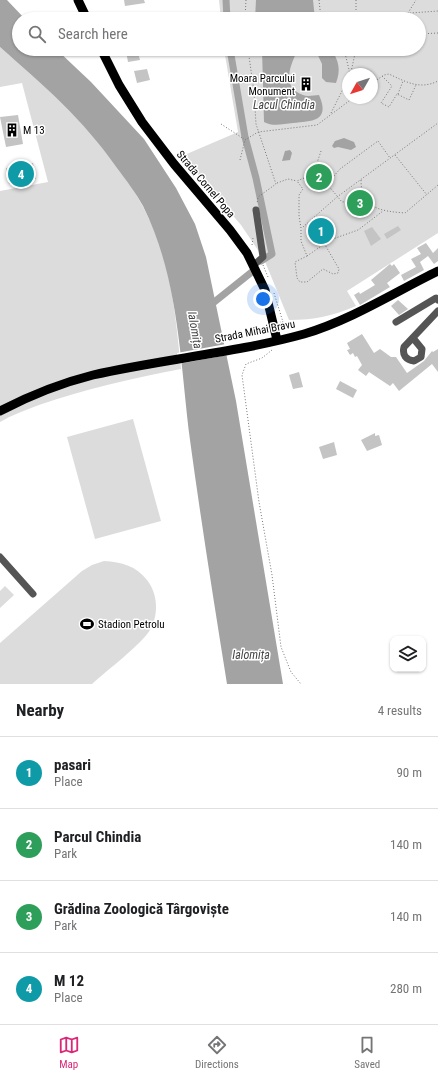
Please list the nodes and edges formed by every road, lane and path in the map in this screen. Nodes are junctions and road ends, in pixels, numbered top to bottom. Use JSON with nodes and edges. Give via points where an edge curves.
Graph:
{"nodes":[{"id":1,"x":78,"y":0,"type":"edge"},
{"id":2,"x":246,"y":0,"type":"edge"},
{"id":3,"x":319,"y":0,"type":"edge"},
{"id":4,"x":356,"y":0,"type":"edge"},
{"id":5,"x":416,"y":0,"type":"edge"},
{"id":6,"x":438,"y":11,"type":"edge"},
{"id":7,"x":84,"y":12,"type":"edge"},
{"id":8,"x":245,"y":12,"type":"edge"},
{"id":9,"x":320,"y":12,"type":"edge"},
{"id":10,"x":356,"y":12,"type":"edge"},
{"id":11,"x":409,"y":12,"type":"edge"},
{"id":12,"x":423,"y":12,"type":"edge"},
{"id":13,"x":438,"y":33,"type":"edge"},
{"id":14,"x":426,"y":34,"type":"edge"},
{"id":15,"x":105,"y":56,"type":"edge"},
{"id":16,"x":249,"y":56,"type":"edge"},
{"id":17,"x":346,"y":56,"type":"edge"},
{"id":18,"x":355,"y":56,"type":"edge"},
{"id":19,"x":349,"y":68,"type":"edge"},
{"id":20,"x":352,"y":68,"type":"edge"},
{"id":21,"x":382,"y":76,"type":"junction"},
{"id":22,"x":378,"y":79,"type":"edge"},
{"id":23,"x":403,"y":80,"type":"junction"},
{"id":24,"x":438,"y":81,"type":"edge"},
{"id":25,"x":416,"y":85,"type":"junction"},
{"id":26,"x":342,"y":91,"type":"edge"},
{"id":27,"x":397,"y":94,"type":"junction"},
{"id":28,"x":344,"y":104,"type":"edge"},
{"id":29,"x":331,"y":113,"type":"junction"},
{"id":30,"x":438,"y":123,"type":"edge"},
{"id":31,"x":221,"y":124,"type":"dead end"},
{"id":32,"x":258,"y":132,"type":"junction"},
{"id":33,"x":245,"y":140,"type":"junction"},
{"id":34,"x":320,"y":151,"type":"dead end"},
{"id":35,"x":395,"y":155,"type":"junction"},
{"id":36,"x":390,"y":158,"type":"junction"},
{"id":37,"x":240,"y":160,"type":"dead end"},
{"id":38,"x":304,"y":178,"type":"junction"},
{"id":39,"x":361,"y":179,"type":"junction"},
{"id":40,"x":297,"y":181,"type":"junction"},
{"id":41,"x":276,"y":184,"type":"junction"},
{"id":42,"x":326,"y":184,"type":"junction"},
{"id":43,"x":438,"y":185,"type":"edge"},
{"id":44,"x":428,"y":196,"type":"junction"},
{"id":45,"x":258,"y":197,"type":"dead end"},
{"id":46,"x":337,"y":197,"type":"junction"},
{"id":47,"x":366,"y":200,"type":"junction"},
{"id":48,"x":256,"y":210,"type":"dead end"},
{"id":49,"x":383,"y":211,"type":"junction"},
{"id":50,"x":302,"y":228,"type":"junction"},
{"id":51,"x":324,"y":243,"type":"junction"},
{"id":52,"x":307,"y":256,"type":"junction"},
{"id":53,"x":254,"y":265,"type":"junction"},
{"id":54,"x":438,"y":271,"type":"edge"},
{"id":55,"x":437,"y":299,"type":"edge"},
{"id":56,"x":438,"y":311,"type":"edge"},
{"id":57,"x":396,"y":322,"type":"dead end"},
{"id":58,"x":275,"y":328,"type":"junction"},
{"id":59,"x":302,"y":334,"type":"junction"},
{"id":60,"x":413,"y":338,"type":"dead end"},
{"id":61,"x":277,"y":340,"type":"junction"},
{"id":62,"x":262,"y":343,"type":"junction"},
{"id":63,"x":0,"y":411,"type":"edge"},
{"id":64,"x":0,"y":557,"type":"edge"},
{"id":65,"x":32,"y":594,"type":"dead end"},
{"id":66,"x":301,"y":684,"type":"edge"}],
"edges":[{"from":1,"to":7,"type":"main road"},
{"from":2,"to":8,"type":"path"},
{"from":3,"to":9,"type":"path"},
{"from":4,"to":10,"type":"path"},
{"from":5,"to":11,"type":"path"},
{"from":6,"to":12,"type":"path"},
{"from":13,"to":14,"type":"path"},
{"from":15,"to":53,"type":"main road","name":"Strada Cornel Popa","via":[[142,122],[230,230]]},
{"from":16,"to":32,"type":"path"},
{"from":17,"to":19,"type":"path"},
{"from":18,"to":20,"type":"path"},
{"from":21,"to":22,"type":"path"},
{"from":21,"to":23,"type":"path","via":[[389,74]]},
{"from":21,"to":27,"type":"path","via":[[392,86],[381,103],[389,106]]},
{"from":23,"to":25,"type":"path"},
{"from":23,"to":27,"type":"path"},
{"from":24,"to":25,"type":"path","via":[[429,85]]},
{"from":25,"to":27,"type":"path","via":[[409,100]]},
{"from":26,"to":29,"type":"path"},
{"from":28,"to":29,"type":"path"},
{"from":29,"to":32,"type":"path","via":[[317,125]]},
{"from":30,"to":35,"type":"path"},
{"from":31,"to":33,"type":"path"},
{"from":32,"to":33,"type":"path"},
{"from":32,"to":41,"type":"path"},
{"from":33,"to":37,"type":"path"},
{"from":34,"to":38,"type":"path","via":[[316,166]]},
{"from":35,"to":36,"type":"path"},
{"from":35,"to":44,"type":"path"},
{"from":36,"to":39,"type":"path"},
{"from":36,"to":42,"type":"path","via":[[378,141],[340,169]]},
{"from":38,"to":40,"type":"path"},
{"from":38,"to":42,"type":"path","via":[[315,186]]},
{"from":39,"to":46,"type":"path"},
{"from":39,"to":47,"type":"path","via":[[361,190]]},
{"from":40,"to":41,"type":"path","via":[[288,180]]},
{"from":40,"to":50,"type":"path","via":[[303,189],[298,201]]},
{"from":41,"to":45,"type":"path"},
{"from":42,"to":46,"type":"path"},
{"from":43,"to":44,"type":"path"},
{"from":44,"to":49,"type":"path","via":[[405,213]]},
{"from":46,"to":47,"type":"path","via":[[342,202]]},
{"from":46,"to":50,"type":"path"},
{"from":47,"to":49,"type":"path"},
{"from":48,"to":53,"type":"lane","via":[[263,257]]},
{"from":49,"to":51,"type":"path","via":[[358,230]]},
{"from":50,"to":52,"type":"path","via":[[301,241]]},
{"from":51,"to":52,"type":"path"},
{"from":51,"to":52,"type":"path","via":[[339,269],[338,273],[333,274],[323,269],[307,282],[300,282],[295,262]]},
{"from":53,"to":58,"type":"main road","name":"Strada Cornel Popa","via":[[268,299]]},
{"from":54,"to":59,"type":"main road","name":"Strada Mihai Bravu","via":[[355,313]]},
{"from":55,"to":57,"type":"lane"},
{"from":56,"to":60,"type":"lane"},
{"from":58,"to":59,"type":"main road","via":[[284,334]]},
{"from":58,"to":61,"type":"main road","name":"Strada Cornel Popa"},
{"from":58,"to":62,"type":"main road","via":[[270,338]]},
{"from":59,"to":61,"type":"main road","name":"Strada Mihai Bravu"},
{"from":61,"to":62,"type":"main road","name":"Strada Mihai Bravu"},
{"from":61,"to":66,"type":"path","via":[[271,352],[246,364],[242,375],[281,647],[291,672]]},
{"from":62,"to":63,"type":"main road","name":"Strada Mihai Bravu","via":[[76,380]]},
{"from":64,"to":65,"type":"lane"}]}
